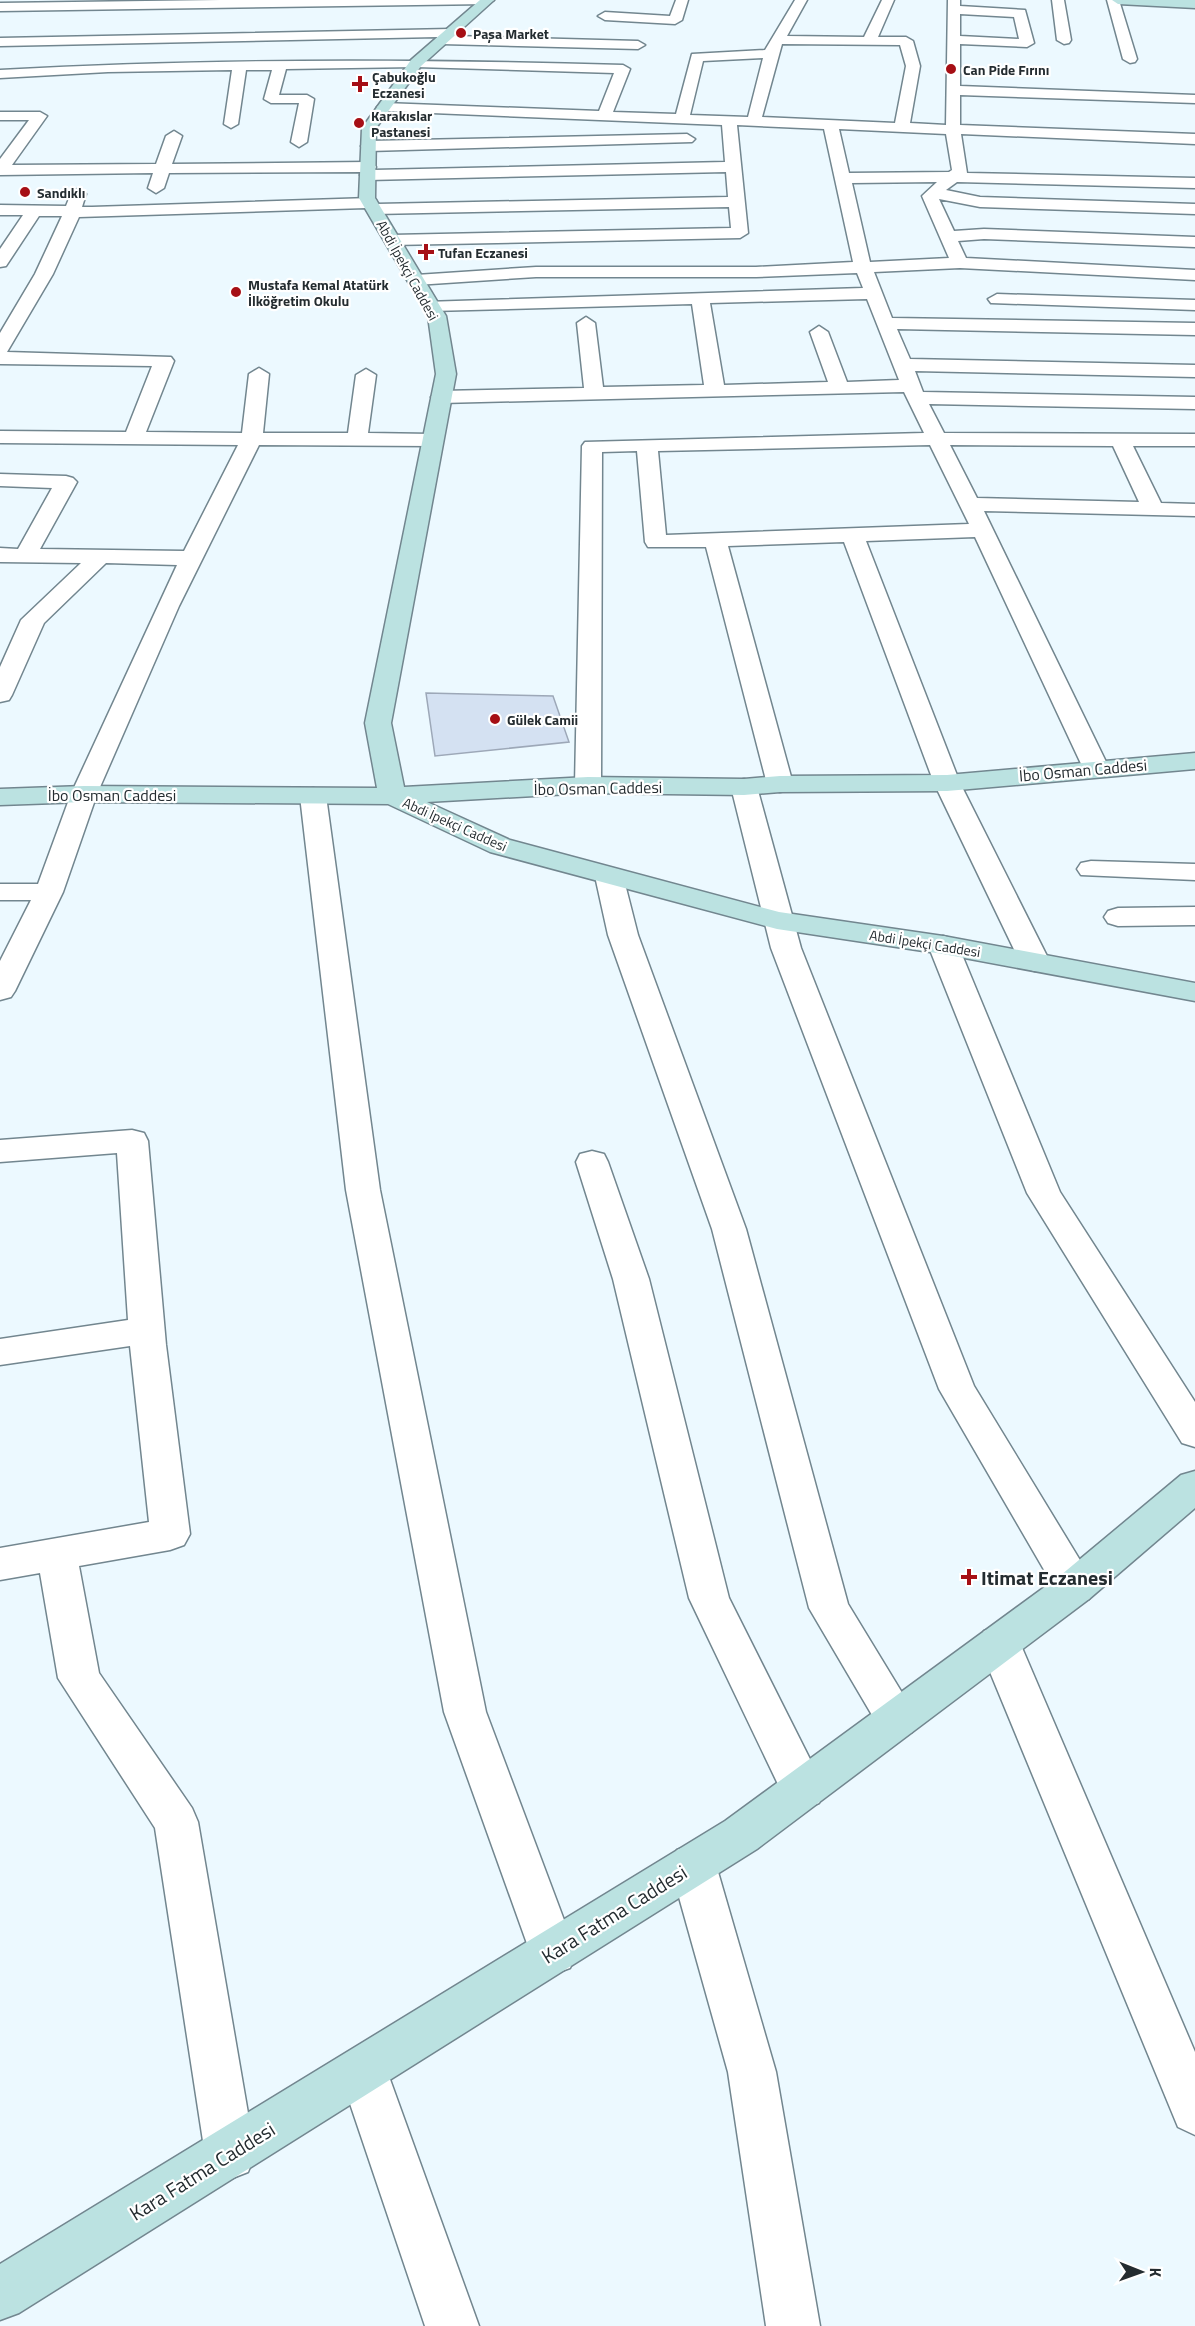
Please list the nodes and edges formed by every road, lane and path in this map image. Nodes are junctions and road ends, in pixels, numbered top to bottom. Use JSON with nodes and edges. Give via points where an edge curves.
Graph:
{"nodes":[{"id":1,"x":488,"y":0,"type":"edge"},
{"id":2,"x":615,"y":0,"type":"edge"},
{"id":3,"x":682,"y":0,"type":"edge"},
{"id":4,"x":801,"y":0,"type":"edge"},
{"id":5,"x":888,"y":0,"type":"edge"},
{"id":6,"x":1058,"y":0,"type":"edge"},
{"id":7,"x":1113,"y":0,"type":"edge"},
{"id":8,"x":1118,"y":0,"type":"edge"},
{"id":9,"x":274,"y":2,"type":"junction"},
{"id":10,"x":1195,"y":4,"type":"edge"},
{"id":11,"x":954,"y":5,"type":"edge"},
{"id":12,"x":83,"y":6,"type":"junction"},
{"id":13,"x":0,"y":7,"type":"edge"},
{"id":14,"x":605,"y":16,"type":"junction"},
{"id":15,"x":343,"y":20,"type":"dead end"},
{"id":16,"x":230,"y":23,"type":"dead end"},
{"id":17,"x":343,"y":35,"type":"junction"},
{"id":18,"x":446,"y":36,"type":"junction"},
{"id":19,"x":236,"y":37,"type":"junction"},
{"id":20,"x":259,"y":37,"type":"junction"},
{"id":21,"x":63,"y":40,"type":"junction"},
{"id":22,"x":777,"y":40,"type":"junction"},
{"id":23,"x":955,"y":40,"type":"junction"},
{"id":24,"x":1064,"y":40,"type":"dead end"},
{"id":25,"x":869,"y":41,"type":"junction"},
{"id":26,"x":0,"y":42,"type":"edge"},
{"id":27,"x":584,"y":43,"type":"junction"},
{"id":28,"x":638,"y":45,"type":"dead end"},
{"id":29,"x":771,"y":54,"type":"junction"},
{"id":30,"x":1130,"y":59,"type":"dead end"},
{"id":31,"x":416,"y":63,"type":"junction"},
{"id":32,"x":474,"y":64,"type":"junction"},
{"id":33,"x":525,"y":65,"type":"junction"},
{"id":34,"x":240,"y":66,"type":"junction"},
{"id":35,"x":279,"y":66,"type":"junction"},
{"id":36,"x":40,"y":72,"type":"junction"},
{"id":37,"x":0,"y":74,"type":"edge"},
{"id":38,"x":954,"y":90,"type":"junction"},
{"id":39,"x":1195,"y":99,"type":"edge"},
{"id":40,"x":384,"y":107,"type":"junction"},
{"id":41,"x":450,"y":110,"type":"junction"},
{"id":42,"x":499,"y":112,"type":"junction"},
{"id":43,"x":0,"y":116,"type":"edge"},
{"id":44,"x":604,"y":116,"type":"junction"},
{"id":45,"x":682,"y":119,"type":"junction"},
{"id":46,"x":729,"y":120,"type":"junction"},
{"id":47,"x":754,"y":121,"type":"junction"},
{"id":48,"x":231,"y":124,"type":"dead end"},
{"id":49,"x":830,"y":124,"type":"junction"},
{"id":50,"x":908,"y":127,"type":"junction"},
{"id":51,"x":953,"y":129,"type":"junction"},
{"id":52,"x":174,"y":136,"type":"dead end"},
{"id":53,"x":719,"y":139,"type":"junction"},
{"id":54,"x":1195,"y":139,"type":"edge"},
{"id":55,"x":299,"y":142,"type":"dead end"},
{"id":56,"x":368,"y":162,"type":"junction"},
{"id":57,"x":734,"y":167,"type":"junction"},
{"id":58,"x":163,"y":169,"type":"junction"},
{"id":59,"x":0,"y":170,"type":"edge"},
{"id":60,"x":86,"y":170,"type":"junction"},
{"id":61,"x":535,"y":170,"type":"junction"},
{"id":62,"x":927,"y":177,"type":"junction"},
{"id":63,"x":954,"y":177,"type":"junction"},
{"id":64,"x":843,"y":178,"type":"junction"},
{"id":65,"x":1195,"y":183,"type":"edge"},
{"id":66,"x":935,"y":193,"type":"junction"},
{"id":67,"x":737,"y":202,"type":"junction"},
{"id":68,"x":372,"y":206,"type":"junction"},
{"id":69,"x":534,"y":206,"type":"junction"},
{"id":70,"x":1195,"y":209,"type":"edge"},
{"id":71,"x":0,"y":210,"type":"edge"},
{"id":72,"x":147,"y":210,"type":"junction"},
{"id":73,"x":34,"y":211,"type":"junction"},
{"id":74,"x":73,"y":212,"type":"junction"},
{"id":75,"x":949,"y":236,"type":"junction"},
{"id":76,"x":392,"y":240,"type":"junction"},
{"id":77,"x":1195,"y":242,"type":"edge"},
{"id":78,"x":0,"y":262,"type":"edge"},
{"id":79,"x":960,"y":263,"type":"junction"},
{"id":80,"x":990,"y":264,"type":"junction"},
{"id":81,"x":863,"y":267,"type":"junction"},
{"id":82,"x":793,"y":270,"type":"junction"},
{"id":83,"x":1195,"y":275,"type":"edge"},
{"id":84,"x":416,"y":280,"type":"junction"},
{"id":85,"x":874,"y":293,"type":"junction"},
{"id":86,"x":802,"y":295,"type":"junction"},
{"id":87,"x":700,"y":298,"type":"junction"},
{"id":88,"x":997,"y":299,"type":"junction"},
{"id":89,"x":1195,"y":305,"type":"edge"},
{"id":90,"x":431,"y":306,"type":"junction"},
{"id":91,"x":886,"y":322,"type":"junction"},
{"id":92,"x":586,"y":323,"type":"dead end"},
{"id":93,"x":1006,"y":325,"type":"junction"},
{"id":94,"x":1195,"y":329,"type":"edge"},
{"id":95,"x":819,"y":332,"type":"dead end"},
{"id":96,"x":0,"y":350,"type":"edge"},
{"id":97,"x":0,"y":358,"type":"edge"},
{"id":98,"x":903,"y":365,"type":"junction"},
{"id":99,"x":1195,"y":371,"type":"edge"},
{"id":100,"x":259,"y":374,"type":"dead end"},
{"id":101,"x":366,"y":375,"type":"dead end"},
{"id":102,"x":840,"y":388,"type":"junction"},
{"id":103,"x":715,"y":391,"type":"junction"},
{"id":104,"x":914,"y":392,"type":"junction"},
{"id":105,"x":594,"y":394,"type":"junction"},
{"id":106,"x":441,"y":397,"type":"junction"},
{"id":107,"x":1195,"y":403,"type":"edge"},
{"id":108,"x":0,"y":437,"type":"edge"},
{"id":109,"x":134,"y":437,"type":"junction"},
{"id":110,"x":252,"y":438,"type":"junction"},
{"id":111,"x":938,"y":439,"type":"junction"},
{"id":112,"x":357,"y":440,"type":"junction"},
{"id":113,"x":432,"y":440,"type":"junction"},
{"id":114,"x":1120,"y":440,"type":"junction"},
{"id":115,"x":1195,"y":440,"type":"edge"},
{"id":116,"x":647,"y":445,"type":"junction"},
{"id":117,"x":0,"y":480,"type":"edge"},
{"id":118,"x":970,"y":504,"type":"junction"},
{"id":119,"x":1152,"y":509,"type":"junction"},
{"id":120,"x":1195,"y":510,"type":"edge"},
{"id":121,"x":983,"y":530,"type":"junction"},
{"id":122,"x":853,"y":535,"type":"junction"},
{"id":123,"x":715,"y":540,"type":"junction"},
{"id":124,"x":0,"y":555,"type":"edge"},
{"id":125,"x":25,"y":556,"type":"junction"},
{"id":126,"x":100,"y":557,"type":"junction"},
{"id":127,"x":191,"y":558,"type":"junction"},
{"id":128,"x":0,"y":695,"type":"edge"},
{"id":129,"x":1194,"y":762,"type":"edge"},
{"id":130,"x":1096,"y":768,"type":"junction"},
{"id":131,"x":947,"y":783,"type":"junction"},
{"id":132,"x":780,"y":784,"type":"junction"},
{"id":133,"x":588,"y":785,"type":"junction"},
{"id":134,"x":744,"y":787,"type":"junction"},
{"id":135,"x":84,"y":794,"type":"junction"},
{"id":136,"x":313,"y":796,"type":"junction"},
{"id":137,"x":392,"y":796,"type":"junction"},
{"id":138,"x":0,"y":797,"type":"edge"},
{"id":139,"x":1091,"y":869,"type":"dead end"},
{"id":140,"x":1195,"y":872,"type":"edge"},
{"id":141,"x":609,"y":876,"type":"junction"},
{"id":142,"x":0,"y":892,"type":"edge"},
{"id":143,"x":49,"y":892,"type":"junction"},
{"id":144,"x":1195,"y":916,"type":"edge"},
{"id":145,"x":1118,"y":917,"type":"dead end"},
{"id":146,"x":777,"y":920,"type":"junction"},
{"id":147,"x":944,"y":945,"type":"junction"},
{"id":148,"x":1035,"y":962,"type":"junction"},
{"id":149,"x":0,"y":991,"type":"edge"},
{"id":150,"x":1195,"y":992,"type":"edge"},
{"id":151,"x":0,"y":1151,"type":"edge"},
{"id":152,"x":592,"y":1162,"type":"dead end"},
{"id":153,"x":147,"y":1330,"type":"junction"},
{"id":154,"x":0,"y":1352,"type":"edge"},
{"id":155,"x":1195,"y":1433,"type":"edge"},
{"id":156,"x":1195,"y":1486,"type":"edge"},
{"id":157,"x":57,"y":1554,"type":"junction"},
{"id":158,"x":0,"y":1564,"type":"edge"},
{"id":159,"x":1075,"y":1587,"type":"junction"},
{"id":160,"x":999,"y":1643,"type":"junction"},
{"id":161,"x":897,"y":1719,"type":"junction"},
{"id":162,"x":804,"y":1789,"type":"junction"},
{"id":163,"x":693,"y":1865,"type":"junction"},
{"id":164,"x":553,"y":1952,"type":"junction"},
{"id":165,"x":363,"y":2071,"type":"junction"},
{"id":166,"x":1195,"y":2110,"type":"edge"},
{"id":167,"x":230,"y":2154,"type":"junction"},
{"id":168,"x":0,"y":2294,"type":"edge"},
{"id":169,"x":452,"y":2326,"type":"edge"},
{"id":170,"x":793,"y":2326,"type":"edge"}],
"edges":[{"from":1,"to":9,"type":"street"},
{"from":1,"to":18,"type":"main road","name":"Abdi İpekçi Caddesi"},
{"from":2,"to":14,"type":"street"},
{"from":3,"to":14,"type":"street","via":[[675,20]]},
{"from":4,"to":22,"type":"street"},
{"from":5,"to":25,"type":"street"},
{"from":6,"to":24,"type":"street"},
{"from":7,"to":30,"type":"street"},
{"from":8,"to":10,"type":"main road"},
{"from":9,"to":12,"type":"street"},
{"from":9,"to":20,"type":"street"},
{"from":11,"to":23,"type":"street"},
{"from":11,"to":23,"type":"street","via":[[1020,13],[1027,43]]},
{"from":12,"to":13,"type":"street"},
{"from":12,"to":21,"type":"street"},
{"from":14,"to":27,"type":"street"},
{"from":15,"to":17,"type":"street"},
{"from":16,"to":19,"type":"street","via":[[240,24]]},
{"from":17,"to":18,"type":"street"},
{"from":17,"to":20,"type":"street"},
{"from":18,"to":27,"type":"street"},
{"from":18,"to":31,"type":"main road","name":"Abdi İpekçi Caddesi"},
{"from":19,"to":20,"type":"street"},
{"from":19,"to":21,"type":"street"},
{"from":21,"to":26,"type":"street"},
{"from":21,"to":36,"type":"street"},
{"from":22,"to":25,"type":"street"},
{"from":22,"to":29,"type":"street"},
{"from":23,"to":38,"type":"street","via":[[961,67]]},
{"from":25,"to":50,"type":"street","via":[[906,41],[913,66]]},
{"from":27,"to":28,"type":"street"},
{"from":29,"to":45,"type":"street","via":[[697,57]]},
{"from":29,"to":47,"type":"street"},
{"from":31,"to":32,"type":"street"},
{"from":31,"to":35,"type":"street"},
{"from":31,"to":40,"type":"main road","name":"Abdi İpekçi Caddesi"},
{"from":32,"to":33,"type":"street"},
{"from":32,"to":41,"type":"street"},
{"from":33,"to":42,"type":"street"},
{"from":33,"to":44,"type":"street","via":[[623,69]]},
{"from":34,"to":35,"type":"street"},
{"from":34,"to":36,"type":"street"},
{"from":34,"to":48,"type":"street"},
{"from":35,"to":55,"type":"street","via":[[271,99],[307,99]]},
{"from":36,"to":37,"type":"street"},
{"from":38,"to":39,"type":"street"},
{"from":38,"to":51,"type":"street","via":[[959,110]]},
{"from":40,"to":41,"type":"street"},
{"from":40,"to":56,"type":"main road","name":"Abdi İpekçi Caddesi","via":[[369,128]]},
{"from":41,"to":42,"type":"street"},
{"from":42,"to":44,"type":"street"},
{"from":43,"to":59,"type":"street","via":[[40,116]]},
{"from":44,"to":45,"type":"street"},
{"from":45,"to":46,"type":"street"},
{"from":46,"to":47,"type":"street"},
{"from":46,"to":53,"type":"street"},
{"from":47,"to":49,"type":"street"},
{"from":49,"to":50,"type":"street"},
{"from":49,"to":64,"type":"street"},
{"from":50,"to":51,"type":"street"},
{"from":50,"to":62,"type":"street","via":[[921,152]]},
{"from":51,"to":54,"type":"street"},
{"from":51,"to":63,"type":"street","via":[[962,151],[960,171]]},
{"from":52,"to":58,"type":"street"},
{"from":53,"to":56,"type":"street"},
{"from":53,"to":57,"type":"street"},
{"from":56,"to":58,"type":"street"},
{"from":56,"to":61,"type":"street"},
{"from":56,"to":68,"type":"main road","name":"Abdi İpekçi Caddesi","via":[[367,198]]},
{"from":57,"to":61,"type":"street"},
{"from":57,"to":67,"type":"street"},
{"from":58,"to":60,"type":"street"},
{"from":58,"to":72,"type":"street"},
{"from":59,"to":60,"type":"street"},
{"from":60,"to":74,"type":"street"},
{"from":61,"to":69,"type":"street"},
{"from":62,"to":63,"type":"street"},
{"from":62,"to":64,"type":"street"},
{"from":63,"to":65,"type":"street"},
{"from":63,"to":66,"type":"street"},
{"from":64,"to":81,"type":"street"},
{"from":66,"to":70,"type":"street","via":[[980,202]]},
{"from":66,"to":75,"type":"street","via":[[930,196]]},
{"from":67,"to":69,"type":"street"},
{"from":67,"to":76,"type":"street","via":[[740,233]]},
{"from":68,"to":69,"type":"street"},
{"from":68,"to":72,"type":"street"},
{"from":68,"to":76,"type":"main road","name":"Abdi İpekçi Caddesi"},
{"from":71,"to":73,"type":"street"},
{"from":72,"to":74,"type":"street"},
{"from":73,"to":74,"type":"street"},
{"from":73,"to":78,"type":"street"},
{"from":74,"to":96,"type":"street"},
{"from":75,"to":77,"type":"street"},
{"from":75,"to":79,"type":"street"},
{"from":76,"to":84,"type":"main road","name":"Abdi İpekçi Caddesi"},
{"from":79,"to":80,"type":"street"},
{"from":79,"to":81,"type":"street"},
{"from":80,"to":83,"type":"street"},
{"from":80,"to":88,"type":"street"},
{"from":81,"to":82,"type":"street"},
{"from":81,"to":85,"type":"street"},
{"from":82,"to":84,"type":"street","via":[[536,272]]},
{"from":82,"to":86,"type":"street"},
{"from":84,"to":90,"type":"main road","name":"Abdi İpekçi Caddesi"},
{"from":85,"to":86,"type":"street"},
{"from":85,"to":91,"type":"street"},
{"from":86,"to":87,"type":"street"},
{"from":87,"to":90,"type":"street"},
{"from":87,"to":103,"type":"street"},
{"from":88,"to":89,"type":"street"},
{"from":88,"to":93,"type":"street"},
{"from":90,"to":106,"type":"main road","name":"Abdi İpekçi Caddesi","via":[[437,316],[446,374]]},
{"from":91,"to":93,"type":"street"},
{"from":91,"to":98,"type":"street"},
{"from":92,"to":105,"type":"street"},
{"from":93,"to":94,"type":"street"},
{"from":95,"to":102,"type":"street"},
{"from":97,"to":109,"type":"street","via":[[164,361]]},
{"from":98,"to":99,"type":"street"},
{"from":98,"to":104,"type":"street"},
{"from":100,"to":110,"type":"street"},
{"from":101,"to":112,"type":"street"},
{"from":102,"to":103,"type":"street"},
{"from":102,"to":104,"type":"street"},
{"from":103,"to":105,"type":"street"},
{"from":104,"to":107,"type":"street"},
{"from":104,"to":111,"type":"street"},
{"from":105,"to":106,"type":"street"},
{"from":106,"to":113,"type":"main road","name":"Abdi İpekçi Caddesi"},
{"from":108,"to":109,"type":"street"},
{"from":109,"to":110,"type":"street"},
{"from":110,"to":112,"type":"street"},
{"from":110,"to":127,"type":"street"},
{"from":111,"to":114,"type":"street"},
{"from":111,"to":116,"type":"street"},
{"from":111,"to":118,"type":"street"},
{"from":112,"to":113,"type":"street"},
{"from":113,"to":137,"type":"main road","name":"Abdi İpekçi Caddesi","via":[[378,723]]},
{"from":114,"to":115,"type":"street"},
{"from":114,"to":119,"type":"street"},
{"from":116,"to":123,"type":"street","via":[[656,542]]},
{"from":116,"to":133,"type":"street","via":[[592,446]]},
{"from":117,"to":125,"type":"street","via":[[66,482]]},
{"from":118,"to":119,"type":"street"},
{"from":118,"to":121,"type":"street"},
{"from":119,"to":120,"type":"street"},
{"from":121,"to":122,"type":"street"},
{"from":121,"to":130,"type":"street"},
{"from":122,"to":123,"type":"street"},
{"from":122,"to":131,"type":"street"},
{"from":123,"to":132,"type":"street"},
{"from":124,"to":125,"type":"street"},
{"from":125,"to":126,"type":"street"},
{"from":126,"to":127,"type":"street"},
{"from":126,"to":128,"type":"street","via":[[33,620]]},
{"from":127,"to":135,"type":"street"},
{"from":129,"to":130,"type":"main road","name":"İbo Osman Caddesi"},
{"from":130,"to":131,"type":"main road","name":"İbo Osman Caddesi"},
{"from":131,"to":132,"type":"main road","name":"İbo Osman Caddesi"},
{"from":131,"to":148,"type":"street"},
{"from":132,"to":134,"type":"main road","name":"İbo Osman Caddesi"},
{"from":133,"to":134,"type":"main road","name":"İbo Osman Caddesi"},
{"from":133,"to":137,"type":"main road","name":"İbo Osman Caddesi"},
{"from":134,"to":146,"type":"street"},
{"from":135,"to":136,"type":"main road","name":"İbo Osman Caddesi"},
{"from":135,"to":138,"type":"main road","name":"İbo Osman Caddesi"},
{"from":135,"to":143,"type":"street"},
{"from":136,"to":137,"type":"main road","name":"İbo Osman Caddesi"},
{"from":136,"to":164,"type":"street","via":[[363,1190],[465,1712]]},
{"from":137,"to":141,"type":"main road","name":"Abdi İpekçi Caddesi","via":[[500,846]]},
{"from":139,"to":140,"type":"street"},
{"from":141,"to":146,"type":"main road","name":"Abdi İpekçi Caddesi"},
{"from":141,"to":161,"type":"street","via":[[623,935],[729,1229],[829,1608]]},
{"from":142,"to":143,"type":"street"},
{"from":143,"to":149,"type":"street"},
{"from":144,"to":145,"type":"street"},
{"from":146,"to":147,"type":"main road","name":"Abdi İpekçi Caddesi"},
{"from":146,"to":159,"type":"street","via":[[957,1389]]},
{"from":147,"to":148,"type":"main road","name":"Abdi İpekçi Caddesi"},
{"from":147,"to":155,"type":"street","via":[[1044,1193]]},
{"from":148,"to":150,"type":"main road","name":"Abdi İpekçi Caddesi"},
{"from":151,"to":153,"type":"street","via":[[132,1141]]},
{"from":152,"to":162,"type":"street","via":[[631,1279],[709,1598]]},
{"from":153,"to":154,"type":"street"},
{"from":153,"to":157,"type":"street","via":[[170,1534]]},
{"from":156,"to":159,"type":"main road","name":"Kara Fatma Caddesi"},
{"from":157,"to":158,"type":"street"},
{"from":157,"to":167,"type":"street","via":[[79,1678],[176,1821]]},
{"from":159,"to":160,"type":"main road","name":"Kara Fatma Caddesi"},
{"from":160,"to":161,"type":"main road","name":"Kara Fatma Caddesi"},
{"from":160,"to":166,"type":"street"},
{"from":161,"to":162,"type":"main road","name":"Kara Fatma Caddesi"},
{"from":162,"to":163,"type":"main road","name":"Kara Fatma Caddesi"},
{"from":163,"to":164,"type":"main road","name":"Kara Fatma Caddesi"},
{"from":163,"to":170,"type":"street","via":[[752,2072]]},
{"from":164,"to":165,"type":"main road","name":"Kara Fatma Caddesi"},
{"from":165,"to":167,"type":"main road","name":"Kara Fatma Caddesi"},
{"from":165,"to":169,"type":"street"},
{"from":167,"to":168,"type":"main road","name":"Kara Fatma Caddesi"}]}
